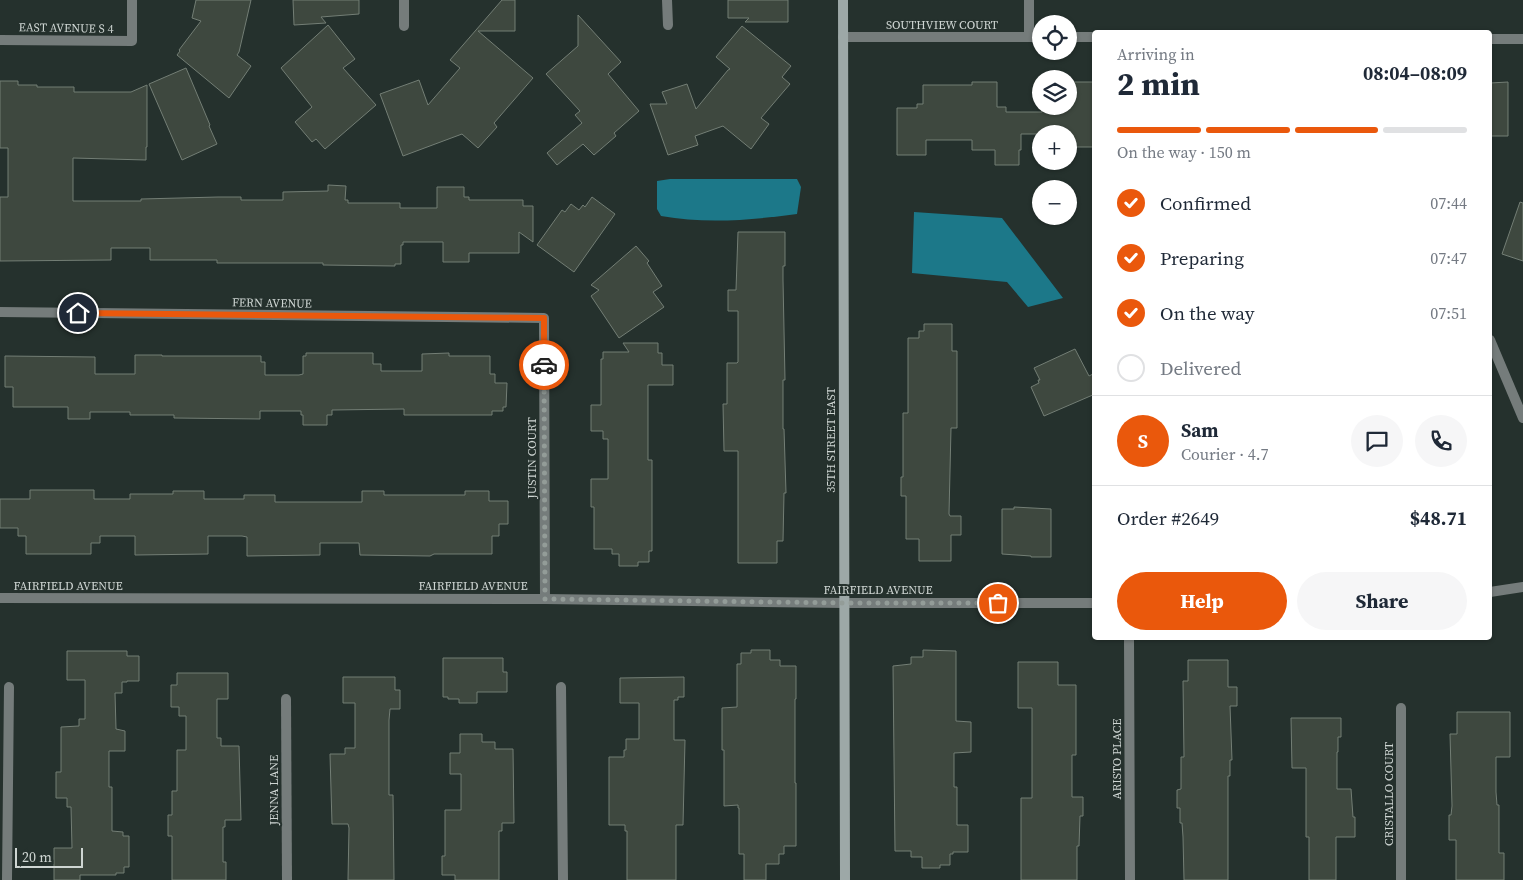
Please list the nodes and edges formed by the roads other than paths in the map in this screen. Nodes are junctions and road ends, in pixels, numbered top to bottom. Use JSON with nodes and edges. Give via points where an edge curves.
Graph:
{"nodes":[{"id":1,"x":132,"y":0,"type":"edge"},
{"id":2,"x":404,"y":0,"type":"edge"},
{"id":3,"x":668,"y":0,"type":"edge"},
{"id":4,"x":843,"y":0,"type":"edge"},
{"id":5,"x":1029,"y":0,"type":"edge"},
{"id":6,"x":668,"y":25,"type":"dead end"},
{"id":7,"x":404,"y":26,"type":"dead end"},
{"id":8,"x":843,"y":37,"type":"junction"},
{"id":9,"x":1029,"y":37,"type":"joint"},
{"id":10,"x":1077,"y":37,"type":"edge"},
{"id":11,"x":1092,"y":37,"type":"edge"},
{"id":12,"x":1492,"y":39,"type":"edge"},
{"id":13,"x":1523,"y":39,"type":"edge"},
{"id":14,"x":0,"y":40,"type":"edge"},
{"id":15,"x":0,"y":312,"type":"edge"},
{"id":16,"x":544,"y":318,"type":"joint"},
{"id":17,"x":1492,"y":345,"type":"edge"},
{"id":18,"x":1523,"y":418,"type":"edge"},
{"id":19,"x":1523,"y":587,"type":"edge"},
{"id":20,"x":1492,"y":592,"type":"edge"},
{"id":21,"x":0,"y":598,"type":"edge"},
{"id":22,"x":545,"y":599,"type":"junction"},
{"id":23,"x":844,"y":603,"type":"junction"},
{"id":24,"x":1092,"y":603,"type":"edge"},
{"id":25,"x":1129,"y":640,"type":"edge"},
{"id":26,"x":9,"y":687,"type":"dead end"},
{"id":27,"x":562,"y":687,"type":"dead end"},
{"id":28,"x":286,"y":699,"type":"dead end"},
{"id":29,"x":1401,"y":708,"type":"dead end"},
{"id":30,"x":7,"y":880,"type":"edge"},
{"id":31,"x":287,"y":880,"type":"edge"},
{"id":32,"x":563,"y":880,"type":"edge"},
{"id":33,"x":845,"y":880,"type":"edge"},
{"id":34,"x":1130,"y":880,"type":"edge"},
{"id":35,"x":1401,"y":880,"type":"edge"}],
"edges":[{"from":1,"to":14,"type":"street","name":"EAST AVENUE S 4","via":[[132,41]]},
{"from":2,"to":7,"type":"street"},
{"from":3,"to":6,"type":"street"},
{"from":4,"to":8,"type":"street","name":"35TH STREET EAST"},
{"from":5,"to":9,"type":"street"},
{"from":8,"to":9,"type":"street","name":"SOUTHVIEW COURT"},
{"from":8,"to":23,"type":"street","name":"35TH STREET EAST"},
{"from":10,"to":11,"type":"street"},
{"from":12,"to":13,"type":"street"},
{"from":15,"to":16,"type":"street","name":"FERN AVENUE"},
{"from":16,"to":22,"type":"street","name":"JUSTIN COURT"},
{"from":17,"to":18,"type":"street"},
{"from":19,"to":20,"type":"street"},
{"from":21,"to":22,"type":"street","name":"FAIRFIELD AVENUE"},
{"from":22,"to":23,"type":"street","name":"FAIRFIELD AVENUE"},
{"from":23,"to":24,"type":"street","name":"FAIRFIELD AVENUE"},
{"from":23,"to":33,"type":"street","name":"35TH STREET EAST"},
{"from":25,"to":34,"type":"street","name":"ARISTO PLACE"},
{"from":26,"to":30,"type":"street"},
{"from":27,"to":32,"type":"street"},
{"from":28,"to":31,"type":"street","name":"JENNA LANE"},
{"from":29,"to":35,"type":"street","name":"CRISTALLO COURT"}]}
